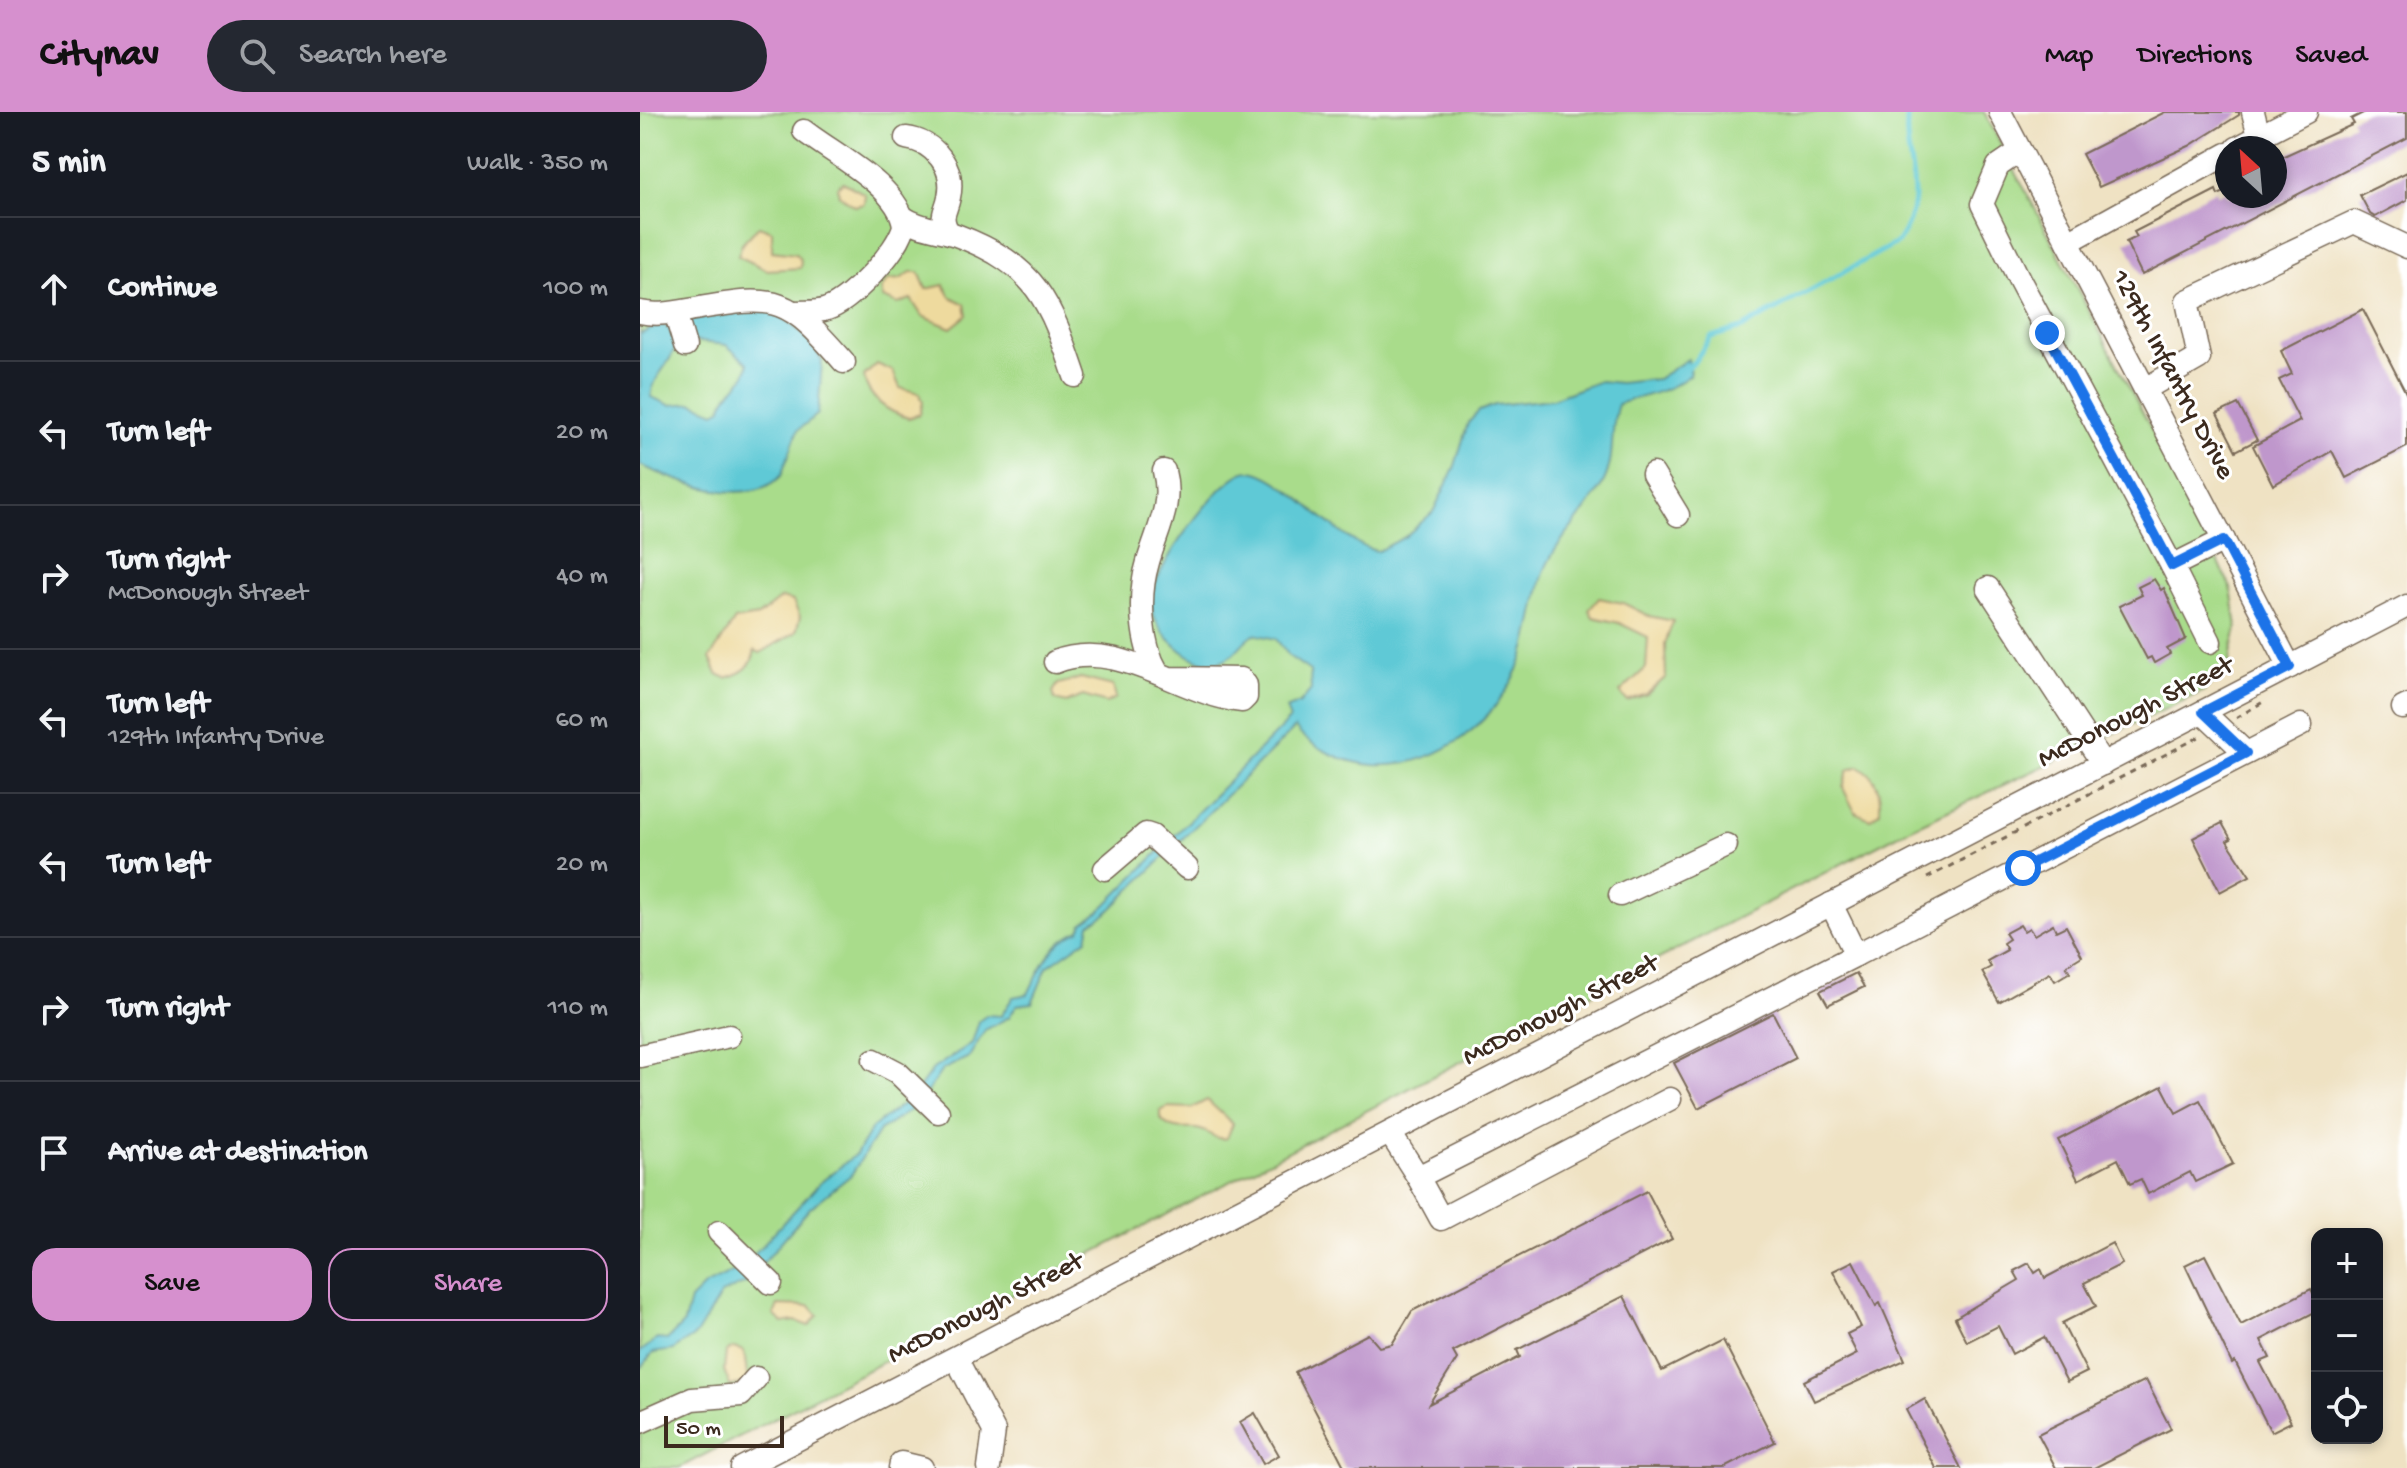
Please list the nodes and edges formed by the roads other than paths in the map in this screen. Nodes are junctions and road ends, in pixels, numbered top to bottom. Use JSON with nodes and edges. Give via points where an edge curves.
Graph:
{"nodes":[{"id":1,"x":2000,"y":112,"type":"edge"},
{"id":2,"x":2253,"y":112,"type":"edge"},
{"id":3,"x":2306,"y":112,"type":"edge"},
{"id":4,"x":804,"y":131,"type":"dead end"},
{"id":5,"x":2259,"y":136,"type":"joint"},
{"id":6,"x":906,"y":138,"type":"dead end"},
{"id":7,"x":2020,"y":151,"type":"junction"},
{"id":8,"x":2215,"y":161,"type":"edge"},
{"id":9,"x":923,"y":224,"type":"junction"},
{"id":10,"x":2068,"y":242,"type":"junction"},
{"id":11,"x":2407,"y":247,"type":"edge"},
{"id":12,"x":640,"y":312,"type":"edge"},
{"id":13,"x":680,"y":312,"type":"junction"},
{"id":14,"x":795,"y":312,"type":"junction"},
{"id":15,"x":685,"y":346,"type":"dead end"},
{"id":16,"x":844,"y":362,"type":"dead end"},
{"id":17,"x":1075,"y":376,"type":"dead end"},
{"id":18,"x":2145,"y":389,"type":"junction"},
{"id":19,"x":1164,"y":471,"type":"dead end"},
{"id":20,"x":1653,"y":474,"type":"dead end"},
{"id":21,"x":1678,"y":515,"type":"dead end"},
{"id":22,"x":2224,"y":540,"type":"junction"},
{"id":23,"x":2172,"y":566,"type":"junction"},
{"id":24,"x":1988,"y":588,"type":"dead end"},
{"id":25,"x":2407,"y":606,"type":"edge"},
{"id":26,"x":2210,"y":642,"type":"dead end"},
{"id":27,"x":1055,"y":662,"type":"dead end"},
{"id":28,"x":2290,"y":667,"type":"junction"},
{"id":29,"x":2203,"y":712,"type":"junction"},
{"id":30,"x":2301,"y":725,"type":"dead end"},
{"id":31,"x":2246,"y":753,"type":"junction"},
{"id":32,"x":2103,"y":764,"type":"junction"},
{"id":33,"x":1726,"y":845,"type":"dead end"},
{"id":34,"x":1182,"y":863,"type":"dead end"},
{"id":35,"x":1105,"y":869,"type":"dead end"},
{"id":36,"x":1620,"y":895,"type":"dead end"},
{"id":37,"x":1831,"y":904,"type":"junction"},
{"id":38,"x":1856,"y":955,"type":"junction"},
{"id":39,"x":729,"y":1036,"type":"dead end"},
{"id":40,"x":640,"y":1056,"type":"edge"},
{"id":41,"x":874,"y":1060,"type":"dead end"},
{"id":42,"x":1670,"y":1099,"type":"dead end"},
{"id":43,"x":932,"y":1107,"type":"dead end"},
{"id":44,"x":1390,"y":1133,"type":"junction"},
{"id":45,"x":1418,"y":1177,"type":"junction"},
{"id":46,"x":719,"y":1232,"type":"dead end"},
{"id":47,"x":764,"y":1277,"type":"dead end"},
{"id":48,"x":956,"y":1358,"type":"junction"},
{"id":49,"x":756,"y":1378,"type":"dead end"},
{"id":50,"x":640,"y":1422,"type":"edge"},
{"id":51,"x":742,"y":1468,"type":"edge"},
{"id":52,"x":900,"y":1468,"type":"edge"},
{"id":53,"x":922,"y":1468,"type":"edge"},
{"id":54,"x":989,"y":1468,"type":"edge"}],
"edges":[{"from":1,"to":7,"type":"street","name":"129th Infantry Drive"},
{"from":2,"to":5,"type":"street"},
{"from":3,"to":5,"type":"street"},
{"from":4,"to":9,"type":"street"},
{"from":6,"to":9,"type":"street","via":[[933,147],[950,189]]},
{"from":7,"to":10,"type":"street","name":"129th Infantry Drive"},
{"from":7,"to":23,"type":"street","via":[[1998,166],[1982,204]]},
{"from":8,"to":10,"type":"street"},
{"from":9,"to":14,"type":"street","via":[[844,300],[816,312]]},
{"from":9,"to":17,"type":"street","via":[[986,248],[1031,281],[1052,308]]},
{"from":10,"to":18,"type":"street","name":"129th Infantry Drive"},
{"from":11,"to":18,"type":"street","via":[[2354,222],[2187,301],[2199,358]]},
{"from":12,"to":13,"type":"street"},
{"from":13,"to":14,"type":"street","via":[[745,299]]},
{"from":13,"to":15,"type":"street"},
{"from":14,"to":16,"type":"street"},
{"from":18,"to":22,"type":"street","name":"129th Infantry Drive"},
{"from":19,"to":27,"type":"street","via":[[1167,500],[1144,576],[1142,608],[1150,656],[1164,675],[1099,656]]},
{"from":20,"to":21,"type":"street"},
{"from":22,"to":23,"type":"street"},
{"from":22,"to":28,"type":"street","name":"129th Infantry Drive"},
{"from":23,"to":26,"type":"street"},
{"from":24,"to":32,"type":"street"},
{"from":25,"to":28,"type":"street","name":"McDonough Street"},
{"from":28,"to":29,"type":"street","name":"McDonough Street"},
{"from":29,"to":31,"type":"street"},
{"from":29,"to":32,"type":"street","name":"McDonough Street"},
{"from":30,"to":31,"type":"street"},
{"from":31,"to":38,"type":"street"},
{"from":32,"to":37,"type":"street","name":"McDonough Street"},
{"from":33,"to":36,"type":"street"},
{"from":34,"to":35,"type":"street","via":[[1155,838],[1142,836]]},
{"from":37,"to":38,"type":"street"},
{"from":37,"to":44,"type":"street","name":"McDonough Street"},
{"from":38,"to":45,"type":"street"},
{"from":39,"to":40,"type":"street"},
{"from":41,"to":43,"type":"street","via":[[889,1065]]},
{"from":42,"to":45,"type":"street","via":[[1441,1219]]},
{"from":44,"to":45,"type":"street"},
{"from":44,"to":48,"type":"street","name":"McDonough Street"},
{"from":46,"to":47,"type":"street"},
{"from":48,"to":51,"type":"street","name":"McDonough Street"},
{"from":48,"to":54,"type":"street","via":[[994,1431]]},
{"from":49,"to":50,"type":"street","via":[[741,1395],[692,1399]]},
{"from":52,"to":53,"type":"street","via":[[901,1463]]}]}
